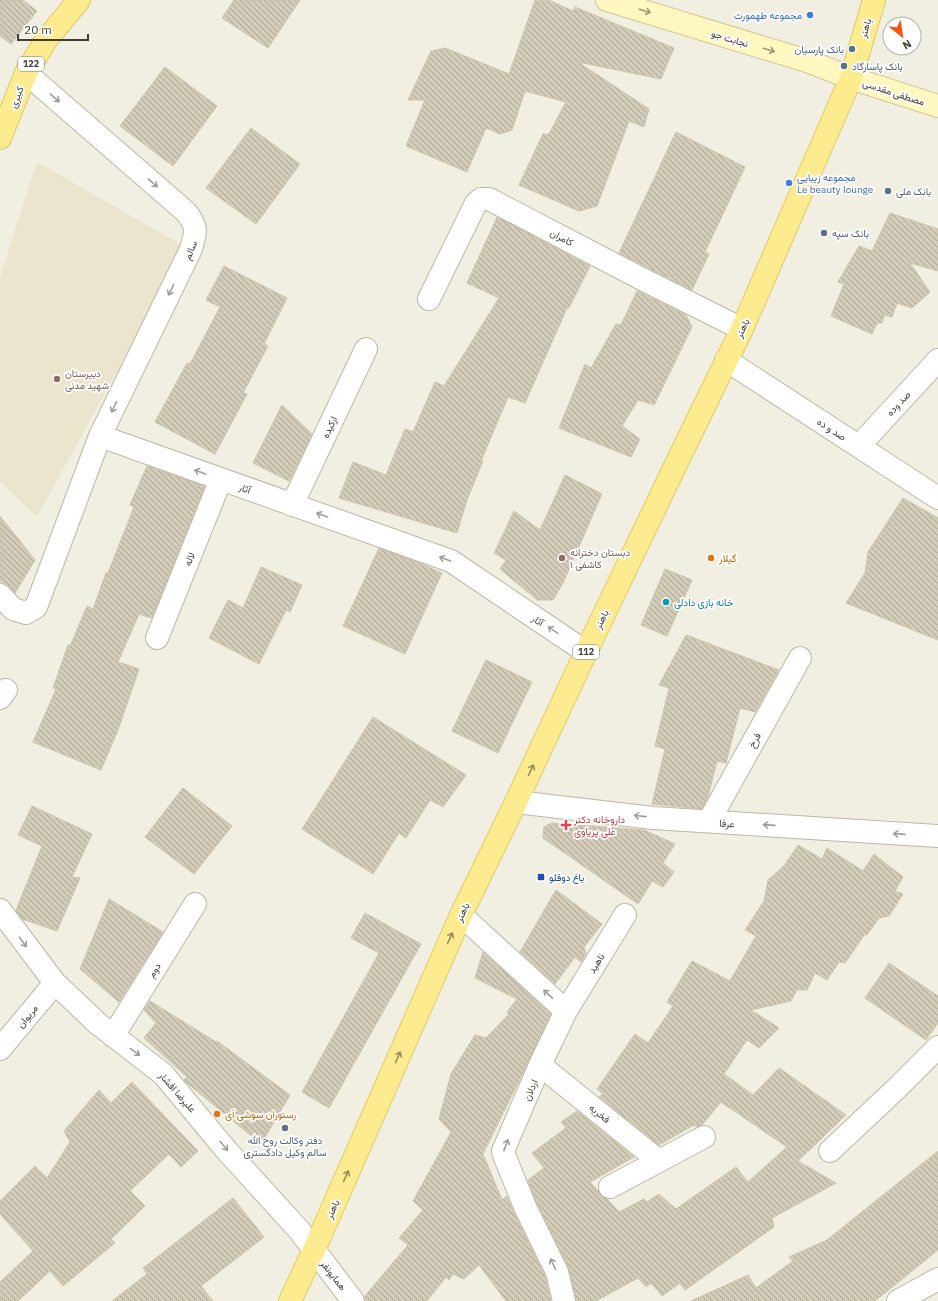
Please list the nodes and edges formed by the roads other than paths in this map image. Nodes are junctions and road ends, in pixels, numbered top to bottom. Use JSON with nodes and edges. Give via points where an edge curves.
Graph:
{"nodes":[{"id":1,"x":79,"y":0,"type":"edge"},
{"id":2,"x":607,"y":0,"type":"edge"},
{"id":3,"x":874,"y":0,"type":"edge"},
{"id":4,"x":26,"y":73,"type":"junction"},
{"id":5,"x":850,"y":78,"type":"junction"},
{"id":6,"x":938,"y":106,"type":"edge"},
{"id":7,"x":0,"y":138,"type":"edge"},
{"id":8,"x":430,"y":299,"type":"dead end"},
{"id":9,"x":742,"y":329,"type":"junction"},
{"id":10,"x":366,"y":349,"type":"dead end"},
{"id":11,"x":726,"y":360,"type":"junction"},
{"id":12,"x":938,"y":360,"type":"edge"},
{"id":13,"x":100,"y":436,"type":"junction"},
{"id":14,"x":859,"y":446,"type":"junction"},
{"id":15,"x":221,"y":479,"type":"junction"},
{"id":16,"x":938,"y":498,"type":"edge"},
{"id":17,"x":292,"y":505,"type":"junction"},
{"id":18,"x":0,"y":595,"type":"edge"},
{"id":19,"x":157,"y":638,"type":"dead end"},
{"id":20,"x":586,"y":652,"type":"junction"},
{"id":21,"x":800,"y":658,"type":"dead end"},
{"id":22,"x":516,"y":802,"type":"junction"},
{"id":23,"x":709,"y":821,"type":"junction"},
{"id":24,"x":938,"y":836,"type":"edge"},
{"id":25,"x":195,"y":904,"type":"dead end"},
{"id":26,"x":0,"y":910,"type":"edge"},
{"id":27,"x":461,"y":914,"type":"junction"},
{"id":28,"x":625,"y":915,"type":"dead end"},
{"id":29,"x":54,"y":983,"type":"junction"},
{"id":30,"x":566,"y":1011,"type":"junction"},
{"id":31,"x":113,"y":1036,"type":"junction"},
{"id":32,"x":0,"y":1049,"type":"edge"},
{"id":33,"x":935,"y":1056,"type":"edge"},
{"id":34,"x":540,"y":1065,"type":"junction"},
{"id":35,"x":704,"y":1137,"type":"dead end"},
{"id":36,"x":830,"y":1151,"type":"dead end"},
{"id":37,"x":659,"y":1161,"type":"junction"},
{"id":38,"x":610,"y":1187,"type":"dead end"},
{"id":39,"x":314,"y":1250,"type":"junction"},
{"id":40,"x":938,"y":1279,"type":"edge"},
{"id":41,"x":290,"y":1301,"type":"edge"},
{"id":42,"x":353,"y":1301,"type":"edge"},
{"id":43,"x":564,"y":1301,"type":"edge"},
{"id":44,"x":898,"y":1301,"type":"edge"}],
"edges":[{"from":1,"to":4,"type":"main road","name":"کبیری","number":"122","via":[[46,40]]},
{"from":2,"to":5,"type":"main road","name":"نجابت جو","one_way":true,"via":[[806,61]]},
{"from":3,"to":5,"type":"main road","name":"باهنر","number":"112"},
{"from":4,"to":7,"type":"main road","name":"کبیری","number":"122"},
{"from":4,"to":13,"type":"street","name":"سالم","one_way":true,"via":[[186,212],[194,222],[196,235],[191,249]]},
{"from":5,"to":6,"type":"main road","name":"مصطفی مقدسی"},
{"from":5,"to":9,"type":"main road","name":"باهنر","number":"112"},
{"from":8,"to":9,"type":"street","name":"کامران","via":[[476,203],[481,199],[489,199]]},
{"from":9,"to":11,"type":"main road","name":"باهنر","number":"112"},
{"from":10,"to":17,"type":"street","name":"ارکیده"},
{"from":11,"to":14,"type":"street","name":"صد و ده"},
{"from":11,"to":20,"type":"main road","name":"باهنر","number":"112"},
{"from":12,"to":14,"type":"street","name":"صد وده"},
{"from":15,"to":13,"type":"street","name":"آثار","one_way":true},
{"from":13,"to":18,"type":"street","via":[[36,607],[26,613],[13,609]]},
{"from":14,"to":16,"type":"street","name":"صد و ده"},
{"from":15,"to":17,"type":"street","name":"آثار"},
{"from":15,"to":19,"type":"street","name":"لاله"},
{"from":20,"to":17,"type":"street","name":"آثار","one_way":true,"via":[[451,561]]},
{"from":22,"to":20,"type":"main road","name":"باهنر","number":"112","one_way":true},
{"from":21,"to":23,"type":"street","name":"فرخ"},
{"from":23,"to":22,"type":"street","name":"عرفا","one_way":true,"via":[[653,818]]},
{"from":22,"to":27,"type":"main road","name":"باهنر","number":"112"},
{"from":24,"to":23,"type":"street","name":"عرفا","one_way":true},
{"from":25,"to":31,"type":"street","name":"دوم"},
{"from":26,"to":29,"type":"street","name":"علیرضا افشار","one_way":true},
{"from":30,"to":27,"type":"street","one_way":true},
{"from":39,"to":27,"type":"main road","name":"باهنر","number":"112","one_way":true},
{"from":28,"to":30,"type":"street","name":"ناهید"},
{"from":29,"to":31,"type":"street","name":"علیرضا افشار"},
{"from":29,"to":32,"type":"street","name":"مریوان"},
{"from":30,"to":34,"type":"street","name":"اردلان"},
{"from":31,"to":39,"type":"street","name":"علیرضا افشار","one_way":true,"via":[[163,1074]]},
{"from":33,"to":36,"type":"street"},
{"from":34,"to":37,"type":"street","name":"فخریه"},
{"from":43,"to":34,"type":"street","name":"اردلان","one_way":true,"via":[[557,1272],[526,1209],[503,1151]]},
{"from":35,"to":37,"type":"street"},
{"from":37,"to":38,"type":"street"},
{"from":39,"to":41,"type":"main road","name":"باهنر","number":"112"},
{"from":39,"to":42,"type":"street","name":"همایونفر"},
{"from":40,"to":44,"type":"street"}]}
